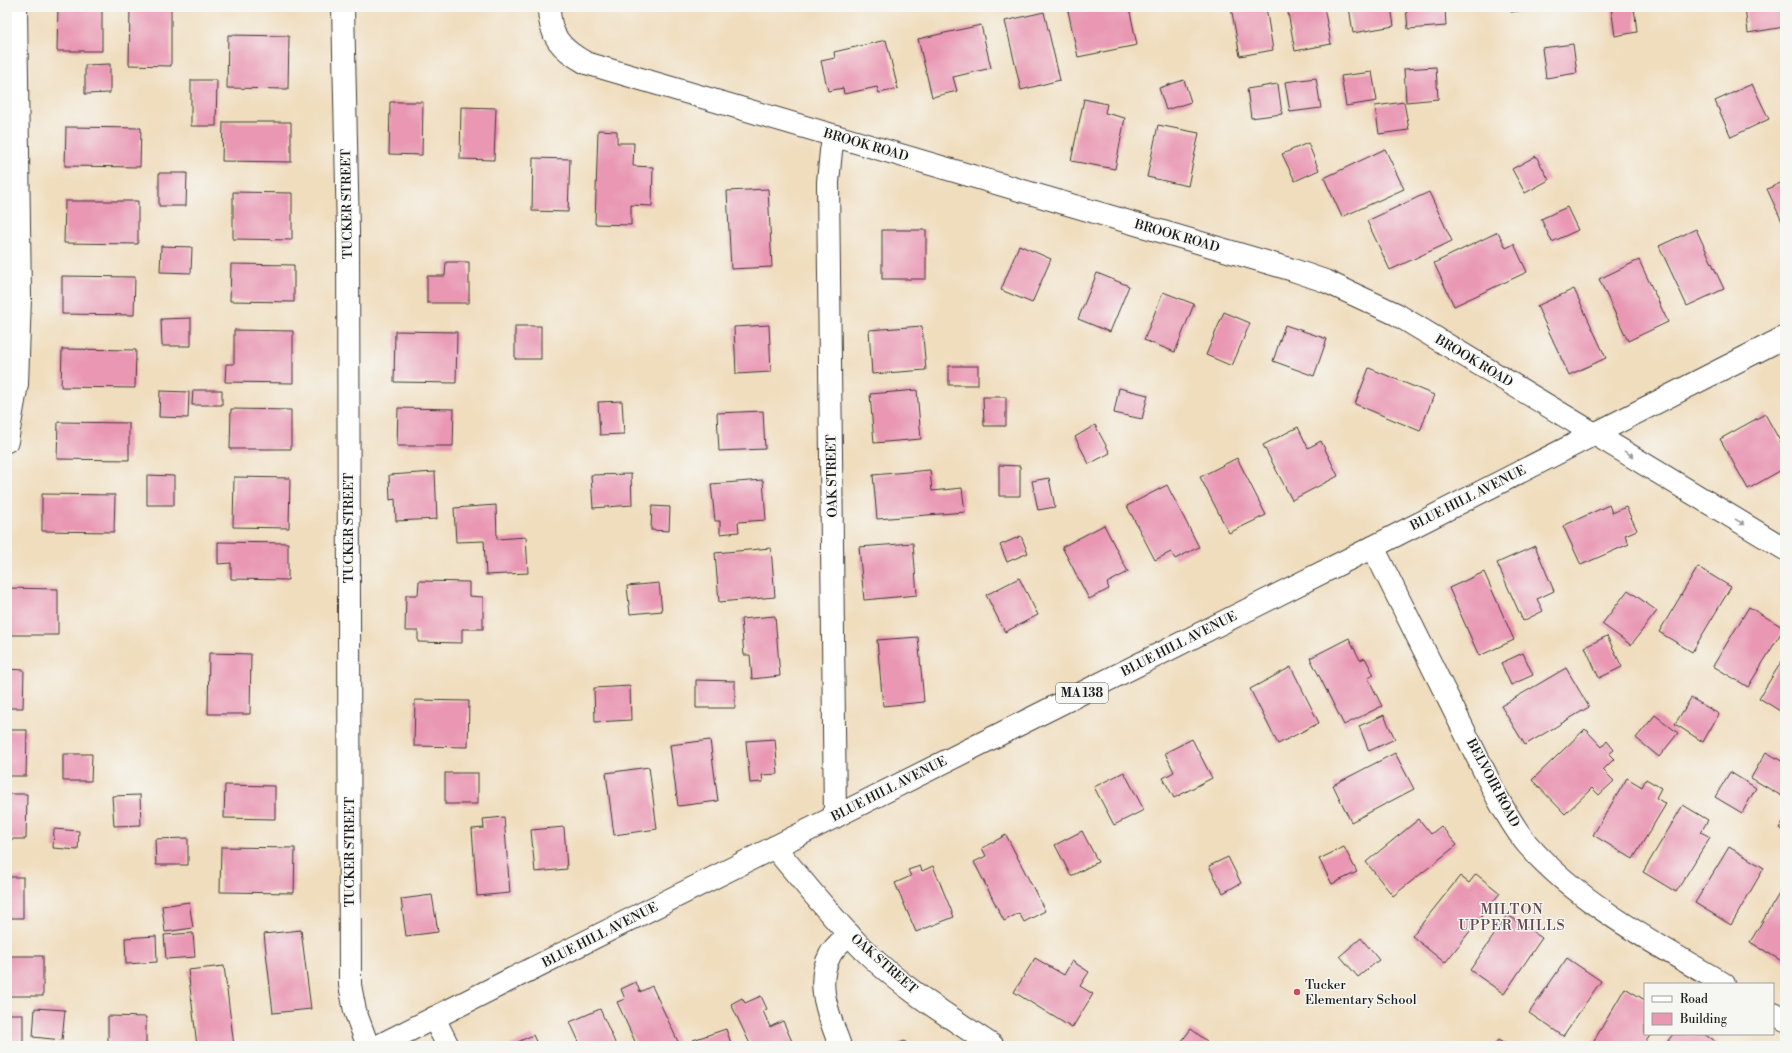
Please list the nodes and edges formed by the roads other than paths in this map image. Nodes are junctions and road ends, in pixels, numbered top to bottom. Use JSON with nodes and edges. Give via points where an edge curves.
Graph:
{"nodes":[{"id":1,"x":16,"y":7,"type":"edge"},
{"id":2,"x":343,"y":7,"type":"edge"},
{"id":3,"x":549,"y":7,"type":"edge"},
{"id":4,"x":834,"y":136,"type":"junction"},
{"id":5,"x":1785,"y":337,"type":"edge"},
{"id":6,"x":1595,"y":434,"type":"junction"},
{"id":7,"x":7,"y":441,"type":"edge"},
{"id":8,"x":1373,"y":547,"type":"junction"},
{"id":9,"x":1785,"y":549,"type":"edge"},
{"id":10,"x":835,"y":817,"type":"junction"},
{"id":11,"x":774,"y":847,"type":"junction"},
{"id":12,"x":849,"y":934,"type":"junction"},
{"id":13,"x":1722,"y":983,"type":"edge"},
{"id":14,"x":1774,"y":1014,"type":"edge"},
{"id":15,"x":434,"y":1018,"type":"junction"},
{"id":16,"x":1785,"y":1020,"type":"edge"},
{"id":17,"x":368,"y":1046,"type":"edge"},
{"id":18,"x":378,"y":1046,"type":"edge"},
{"id":19,"x":448,"y":1046,"type":"edge"},
{"id":20,"x":840,"y":1046,"type":"edge"},
{"id":21,"x":993,"y":1046,"type":"edge"}],
"edges":[{"from":1,"to":7,"type":"main road","via":[[20,305],[17,384]]},
{"from":2,"to":17,"type":"main road","name":"TUCKER STREET","via":[[348,240],[350,985],[353,1004]]},
{"from":3,"to":4,"type":"main road","name":"BROOK ROAD","via":[[553,33],[561,46],[586,63]]},
{"from":4,"to":6,"type":"main road","name":"BROOK ROAD","via":[[1324,281],[1396,314]]},
{"from":4,"to":10,"type":"main road","name":"OAK STREET","via":[[828,190]]},
{"from":5,"to":6,"type":"main road","name":"BLUE HILL AVENUE","number":"MA 138"},
{"from":6,"to":8,"type":"main road","name":"BLUE HILL AVENUE","number":"MA 138"},
{"from":6,"to":9,"type":"main road","name":"BROOK ROAD","one_way":true},
{"from":8,"to":10,"type":"main road","name":"BLUE HILL AVENUE","number":"MA 138"},
{"from":8,"to":13,"type":"main road","name":"BELVOIR ROAD","via":[[1498,799],[1528,844],[1560,875],[1606,911]]},
{"from":10,"to":11,"type":"main road","name":"BLUE HILL AVENUE","number":"MA 138"},
{"from":11,"to":12,"type":"main road","name":"OAK STREET"},
{"from":11,"to":15,"type":"main road","name":"BLUE HILL AVENUE","number":"MA 138"},
{"from":12,"to":20,"type":"main road","via":[[830,954],[822,982],[824,999]]},
{"from":12,"to":21,"type":"main road","name":"OAK STREET","via":[[888,971]]},
{"from":14,"to":16,"type":"main road"},
{"from":15,"to":18,"type":"main road","name":"BLUE HILL AVENUE","number":"MA 138"},
{"from":15,"to":19,"type":"main road"}]}
